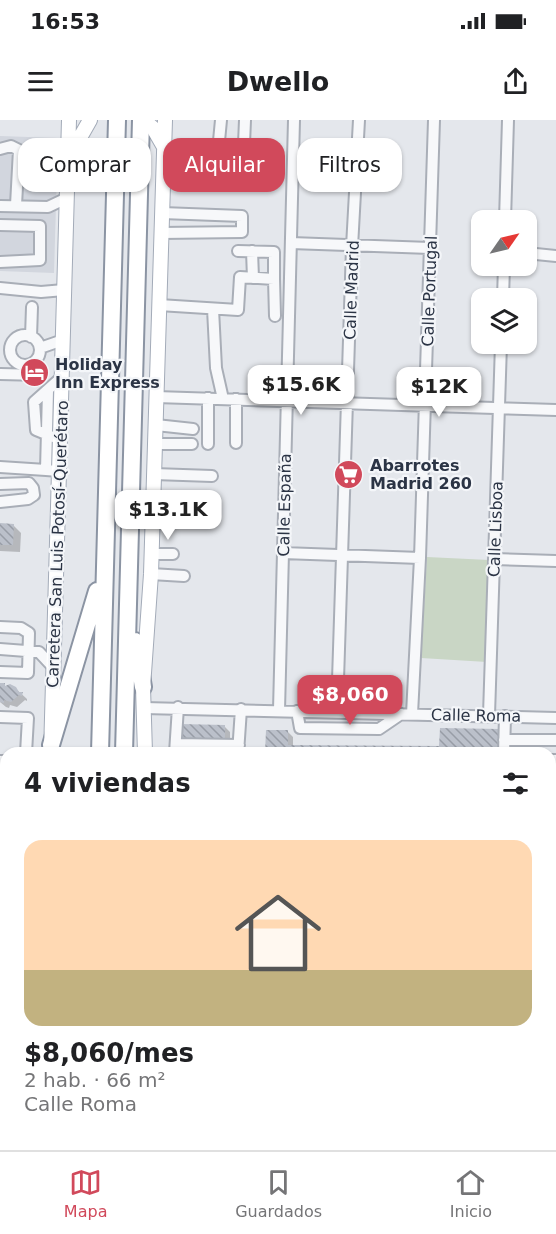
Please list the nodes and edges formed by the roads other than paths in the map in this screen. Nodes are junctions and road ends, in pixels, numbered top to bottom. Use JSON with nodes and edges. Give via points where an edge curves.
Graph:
{"nodes":[{"id":1,"x":69,"y":120,"type":"edge"},
{"id":2,"x":90,"y":120,"type":"edge"},
{"id":3,"x":117,"y":120,"type":"edge"},
{"id":4,"x":142,"y":120,"type":"edge"},
{"id":5,"x":165,"y":120,"type":"edge"},
{"id":6,"x":221,"y":120,"type":"edge"},
{"id":7,"x":245,"y":120,"type":"edge"},
{"id":8,"x":294,"y":120,"type":"edge"},
{"id":9,"x":359,"y":120,"type":"edge"},
{"id":10,"x":434,"y":120,"type":"edge"},
{"id":11,"x":508,"y":120,"type":"edge"},
{"id":12,"x":69,"y":138,"type":"edge"},
{"id":13,"x":80,"y":138,"type":"edge"},
{"id":14,"x":164,"y":138,"type":"edge"},
{"id":15,"x":219,"y":138,"type":"edge"},
{"id":16,"x":244,"y":138,"type":"edge"},
{"id":17,"x":163,"y":145,"type":"edge"},
{"id":18,"x":0,"y":149,"type":"edge"},
{"id":19,"x":163,"y":180,"type":"edge"},
{"id":20,"x":67,"y":192,"type":"edge"},
{"id":21,"x":67,"y":198,"type":"junction"},
{"id":22,"x":0,"y":206,"type":"edge"},
{"id":23,"x":16,"y":206,"type":"junction"},
{"id":24,"x":505,"y":210,"type":"edge"},
{"id":25,"x":162,"y":213,"type":"junction"},
{"id":26,"x":0,"y":225,"type":"edge"},
{"id":27,"x":161,"y":233,"type":"junction"},
{"id":28,"x":291,"y":243,"type":"junction"},
{"id":29,"x":352,"y":247,"type":"junction"},
{"id":30,"x":430,"y":248,"type":"junction"},
{"id":31,"x":238,"y":251,"type":"dead end"},
{"id":32,"x":252,"y":251,"type":"junction"},
{"id":33,"x":537,"y":254,"type":"edge"},
{"id":34,"x":556,"y":256,"type":"edge"},
{"id":35,"x":0,"y":262,"type":"edge"},
{"id":36,"x":253,"y":278,"type":"junction"},
{"id":37,"x":274,"y":279,"type":"junction"},
{"id":38,"x":0,"y":288,"type":"edge"},
{"id":39,"x":64,"y":290,"type":"junction"},
{"id":40,"x":159,"y":305,"type":"junction"},
{"id":41,"x":32,"y":307,"type":"dead end"},
{"id":42,"x":213,"y":309,"type":"junction"},
{"id":43,"x":275,"y":316,"type":"dead end"},
{"id":44,"x":32,"y":337,"type":"junction"},
{"id":45,"x":63,"y":340,"type":"junction"},
{"id":46,"x":40,"y":348,"type":"junction"},
{"id":47,"x":501,"y":354,"type":"edge"},
{"id":48,"x":32,"y":363,"type":"junction"},
{"id":49,"x":62,"y":373,"type":"junction"},
{"id":50,"x":0,"y":374,"type":"edge"},
{"id":51,"x":41,"y":375,"type":"junction"},
{"id":52,"x":48,"y":391,"type":"junction"},
{"id":53,"x":156,"y":397,"type":"junction"},
{"id":54,"x":208,"y":398,"type":"junction"},
{"id":55,"x":223,"y":399,"type":"junction"},
{"id":56,"x":236,"y":399,"type":"junction"},
{"id":57,"x":287,"y":401,"type":"junction"},
{"id":58,"x":347,"y":403,"type":"junction"},
{"id":59,"x":425,"y":405,"type":"junction"},
{"id":60,"x":499,"y":408,"type":"junction"},
{"id":61,"x":34,"y":410,"type":"junction"},
{"id":62,"x":47,"y":410,"type":"junction"},
{"id":63,"x":556,"y":410,"type":"edge"},
{"id":64,"x":156,"y":425,"type":"junction"},
{"id":65,"x":193,"y":429,"type":"dead end"},
{"id":66,"x":53,"y":437,"type":"junction"},
{"id":67,"x":236,"y":443,"type":"dead end"},
{"id":68,"x":155,"y":444,"type":"junction"},
{"id":69,"x":192,"y":444,"type":"dead end"},
{"id":70,"x":208,"y":444,"type":"dead end"},
{"id":71,"x":0,"y":467,"type":"edge"},
{"id":72,"x":52,"y":470,"type":"junction"},
{"id":73,"x":154,"y":474,"type":"junction"},
{"id":74,"x":212,"y":476,"type":"dead end"},
{"id":75,"x":0,"y":484,"type":"edge"},
{"id":76,"x":0,"y":502,"type":"edge"},
{"id":77,"x":173,"y":554,"type":"dead end"},
{"id":78,"x":283,"y":554,"type":"junction"},
{"id":79,"x":152,"y":555,"type":"junction"},
{"id":80,"x":342,"y":556,"type":"junction"},
{"id":81,"x":420,"y":558,"type":"junction"},
{"id":82,"x":494,"y":559,"type":"junction"},
{"id":83,"x":556,"y":561,"type":"edge"},
{"id":84,"x":103,"y":570,"type":"junction"},
{"id":85,"x":151,"y":574,"type":"junction"},
{"id":86,"x":184,"y":576,"type":"dead end"},
{"id":87,"x":128,"y":601,"type":"junction"},
{"id":88,"x":0,"y":627,"type":"edge"},
{"id":89,"x":54,"y":633,"type":"junction"},
{"id":90,"x":0,"y":649,"type":"edge"},
{"id":91,"x":33,"y":651,"type":"junction"},
{"id":92,"x":54,"y":667,"type":"junction"},
{"id":93,"x":0,"y":672,"type":"edge"},
{"id":94,"x":143,"y":687,"type":"junction"},
{"id":95,"x":178,"y":707,"type":"junction"},
{"id":96,"x":144,"y":708,"type":"junction"},
{"id":97,"x":241,"y":709,"type":"junction"},
{"id":98,"x":279,"y":710,"type":"junction"},
{"id":99,"x":297,"y":711,"type":"junction"},
{"id":100,"x":337,"y":711,"type":"junction"},
{"id":101,"x":407,"y":714,"type":"junction"},
{"id":102,"x":489,"y":715,"type":"junction"},
{"id":103,"x":505,"y":716,"type":"junction"},
{"id":104,"x":0,"y":717,"type":"edge"},
{"id":105,"x":556,"y":718,"type":"edge"},
{"id":106,"x":504,"y":740,"type":"junction"},
{"id":107,"x":556,"y":740,"type":"edge"},
{"id":108,"x":26,"y":747,"type":"edge"},
{"id":109,"x":49,"y":747,"type":"edge"},
{"id":110,"x":50,"y":747,"type":"edge"},
{"id":111,"x":100,"y":747,"type":"edge"},
{"id":112,"x":124,"y":747,"type":"edge"},
{"id":113,"x":145,"y":747,"type":"edge"},
{"id":114,"x":176,"y":747,"type":"edge"},
{"id":115,"x":238,"y":747,"type":"edge"},
{"id":116,"x":504,"y":747,"type":"edge"}],
"edges":[{"from":1,"to":12,"type":"main road","name":"Carretera San Luis Potosí-Querétaro"},
{"from":2,"to":13,"type":"main road"},
{"from":3,"to":84,"type":"highway"},
{"from":4,"to":17,"type":"main road","via":[[153,128]]},
{"from":4,"to":87,"type":"highway"},
{"from":5,"to":14,"type":"main road"},
{"from":6,"to":15,"type":"street"},
{"from":7,"to":16,"type":"street"},
{"from":8,"to":28,"type":"street","name":"Calle España"},
{"from":9,"to":29,"type":"street","name":"Calle Madrid"},
{"from":10,"to":30,"type":"street","name":"Calle Portugal"},
{"from":11,"to":24,"type":"street"},
{"from":18,"to":23,"type":"street","via":[[11,146],[19,150]]},
{"from":19,"to":25,"type":"main road"},
{"from":20,"to":21,"type":"main road","name":"Carretera San Luis Potosí-Querétaro"},
{"from":21,"to":23,"type":"street","via":[[48,207]]},
{"from":21,"to":39,"type":"main road","name":"Carretera San Luis Potosí-Querétaro"},
{"from":22,"to":23,"type":"street"},
{"from":25,"to":27,"type":"main road"},
{"from":25,"to":27,"type":"street","via":[[242,216],[242,232]]},
{"from":26,"to":35,"type":"street","via":[[40,226],[40,260]]},
{"from":27,"to":40,"type":"main road"},
{"from":28,"to":29,"type":"street"},
{"from":28,"to":57,"type":"street","name":"Calle España"},
{"from":29,"to":30,"type":"street"},
{"from":29,"to":58,"type":"street","name":"Calle Madrid"},
{"from":30,"to":59,"type":"street","name":"Calle Portugal"},
{"from":31,"to":32,"type":"street"},
{"from":32,"to":36,"type":"street"},
{"from":32,"to":37,"type":"street","via":[[274,252]]},
{"from":33,"to":34,"type":"street"},
{"from":36,"to":37,"type":"street"},
{"from":36,"to":42,"type":"street","via":[[240,277],[238,310]]},
{"from":37,"to":43,"type":"street"},
{"from":38,"to":39,"type":"street"},
{"from":39,"to":45,"type":"main road","name":"Carretera San Luis Potosí-Querétaro"},
{"from":40,"to":42,"type":"street"},
{"from":40,"to":53,"type":"main road"},
{"from":41,"to":44,"type":"street"},
{"from":42,"to":55,"type":"street","via":[[216,368]]},
{"from":44,"to":46,"type":"street"},
{"from":44,"to":48,"type":"street","via":[[18,336],[10,347],[16,363]]},
{"from":45,"to":46,"type":"street"},
{"from":45,"to":49,"type":"main road","name":"Carretera San Luis Potosí-Querétaro"},
{"from":46,"to":48,"type":"street"},
{"from":47,"to":60,"type":"street","name":"Calle Lisboa"},
{"from":48,"to":51,"type":"street"},
{"from":49,"to":51,"type":"street"},
{"from":49,"to":52,"type":"street"},
{"from":49,"to":66,"type":"main road","name":"Carretera San Luis Potosí-Querétaro"},
{"from":50,"to":51,"type":"street"},
{"from":52,"to":61,"type":"street","via":[[34,402]]},
{"from":52,"to":62,"type":"street"},
{"from":53,"to":54,"type":"street"},
{"from":53,"to":64,"type":"main road"},
{"from":54,"to":55,"type":"street"},
{"from":54,"to":70,"type":"street"},
{"from":55,"to":56,"type":"street"},
{"from":56,"to":57,"type":"street"},
{"from":56,"to":67,"type":"street"},
{"from":57,"to":58,"type":"street"},
{"from":57,"to":78,"type":"street","name":"Calle España"},
{"from":58,"to":59,"type":"street"},
{"from":58,"to":80,"type":"street","name":"Calle Madrid"},
{"from":59,"to":60,"type":"street"},
{"from":59,"to":81,"type":"street","name":"Calle Portugal"},
{"from":60,"to":63,"type":"street"},
{"from":60,"to":82,"type":"street","name":"Calle Lisboa"},
{"from":61,"to":62,"type":"street"},
{"from":61,"to":66,"type":"street","via":[[36,430]]},
{"from":62,"to":66,"type":"street"},
{"from":64,"to":65,"type":"street"},
{"from":64,"to":68,"type":"main road"},
{"from":66,"to":72,"type":"main road","name":"Carretera San Luis Potosí-Querétaro"},
{"from":68,"to":69,"type":"street"},
{"from":68,"to":73,"type":"main road"},
{"from":71,"to":72,"type":"street"},
{"from":72,"to":89,"type":"main road","name":"Carretera San Luis Potosí-Querétaro"},
{"from":73,"to":74,"type":"street"},
{"from":73,"to":79,"type":"main road"},
{"from":75,"to":76,"type":"street","via":[[29,483],[34,495]]},
{"from":77,"to":79,"type":"street"},
{"from":78,"to":80,"type":"street"},
{"from":78,"to":98,"type":"street","name":"Calle España"},
{"from":79,"to":85,"type":"main road"},
{"from":80,"to":81,"type":"street"},
{"from":80,"to":100,"type":"street","name":"Calle Madrid"},
{"from":81,"to":101,"type":"street","name":"Calle Portugal"},
{"from":82,"to":83,"type":"street"},
{"from":82,"to":102,"type":"street","name":"Calle Lisboa"},
{"from":84,"to":110,"type":"highway"},
{"from":84,"to":111,"type":"highway"},
{"from":85,"to":86,"type":"street"},
{"from":85,"to":94,"type":"main road"},
{"from":87,"to":94,"type":"highway"},
{"from":87,"to":112,"type":"highway"},
{"from":88,"to":91,"type":"street","via":[[21,628],[29,633]]},
{"from":89,"to":91,"type":"street"},
{"from":89,"to":92,"type":"main road","name":"Carretera San Luis Potosí-Querétaro"},
{"from":90,"to":91,"type":"street"},
{"from":91,"to":92,"type":"street"},
{"from":91,"to":93,"type":"street","via":[[28,673]]},
{"from":92,"to":109,"type":"main road","name":"Carretera San Luis Potosí-Querétaro"},
{"from":94,"to":96,"type":"main road"},
{"from":95,"to":96,"type":"street","name":"Calle Roma"},
{"from":95,"to":97,"type":"street","name":"Calle Roma"},
{"from":95,"to":114,"type":"street"},
{"from":96,"to":113,"type":"main road"},
{"from":97,"to":98,"type":"street","name":"Calle Roma"},
{"from":97,"to":115,"type":"street"},
{"from":98,"to":99,"type":"street","name":"Calle Roma"},
{"from":99,"to":100,"type":"street","name":"Calle Roma"},
{"from":99,"to":101,"type":"street","via":[[300,728],[379,729]]},
{"from":100,"to":101,"type":"street","name":"Calle Roma"},
{"from":101,"to":102,"type":"street","name":"Calle Roma"},
{"from":102,"to":103,"type":"street","name":"Calle Roma"},
{"from":103,"to":105,"type":"street","name":"Calle Roma"},
{"from":103,"to":106,"type":"street"},
{"from":104,"to":108,"type":"street","via":[[28,718]]},
{"from":106,"to":107,"type":"street"},
{"from":106,"to":116,"type":"street"}]}
